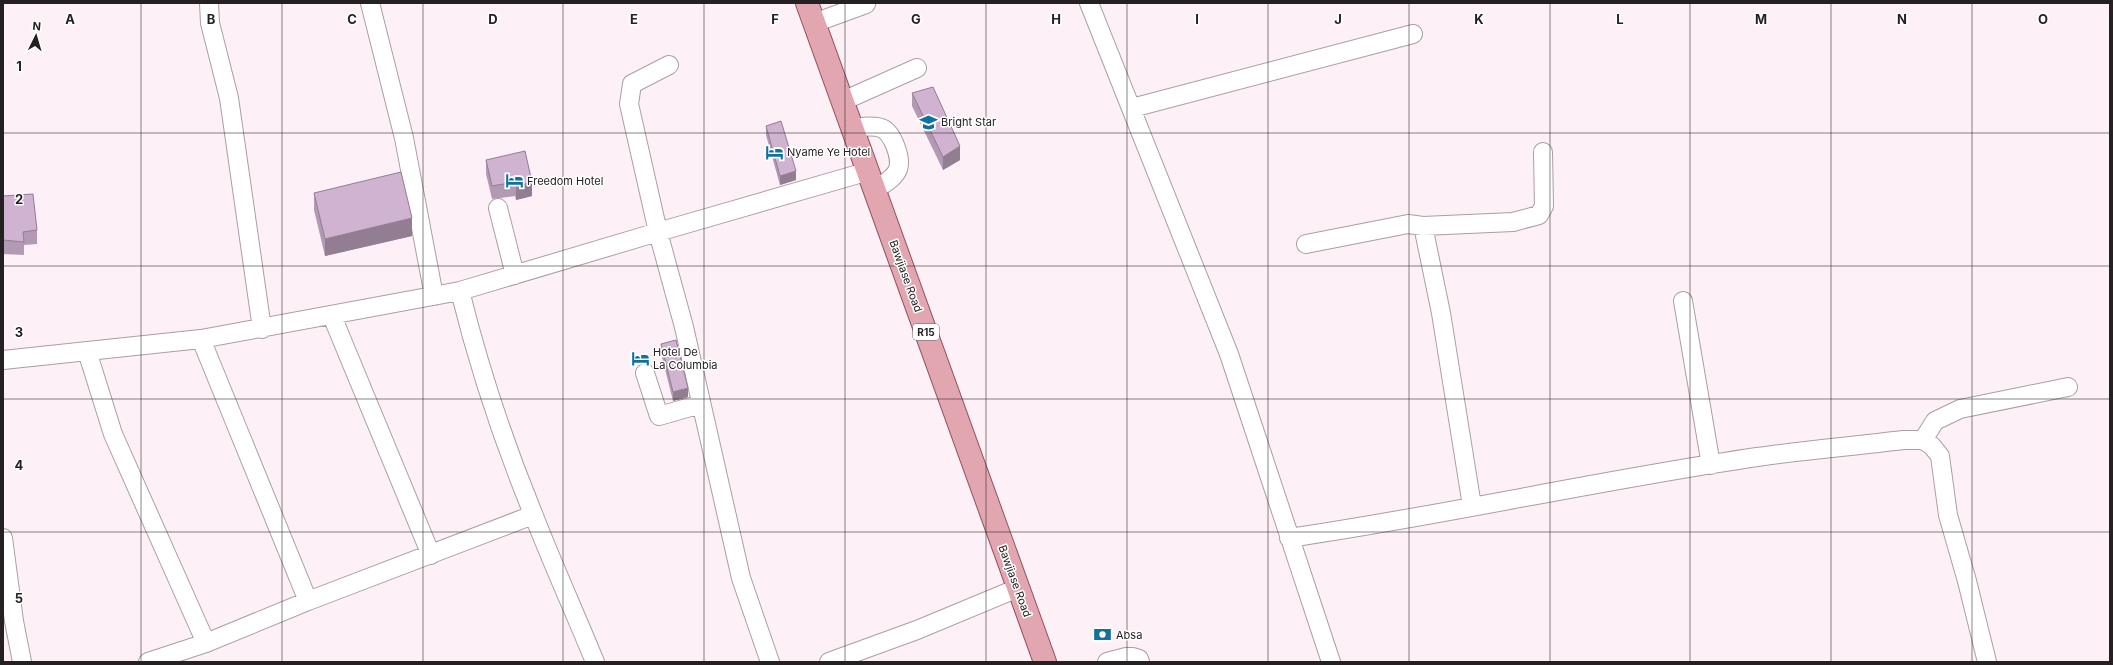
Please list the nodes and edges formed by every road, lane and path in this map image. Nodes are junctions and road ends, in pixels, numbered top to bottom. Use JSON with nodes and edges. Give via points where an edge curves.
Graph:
{"nodes":[{"id":1,"x":209,"y":3,"type":"edge"},
{"id":2,"x":370,"y":3,"type":"edge"},
{"id":3,"x":807,"y":3,"type":"edge"},
{"id":4,"x":1089,"y":3,"type":"edge"},
{"id":5,"x":866,"y":4,"type":"edge"},
{"id":6,"x":814,"y":23,"type":"junction"},
{"id":7,"x":1413,"y":34,"type":"dead end"},
{"id":8,"x":669,"y":65,"type":"dead end"},
{"id":9,"x":917,"y":68,"type":"dead end"},
{"id":10,"x":843,"y":101,"type":"junction"},
{"id":11,"x":1132,"y":108,"type":"junction"},
{"id":12,"x":853,"y":128,"type":"junction"},
{"id":13,"x":1543,"y":152,"type":"dead end"},
{"id":14,"x":872,"y":181,"type":"junction"},
{"id":15,"x":498,"y":208,"type":"dead end"},
{"id":16,"x":1423,"y":226,"type":"junction"},
{"id":17,"x":658,"y":232,"type":"junction"},
{"id":18,"x":1306,"y":244,"type":"dead end"},
{"id":19,"x":515,"y":275,"type":"junction"},
{"id":20,"x":460,"y":291,"type":"junction"},
{"id":21,"x":434,"y":296,"type":"junction"},
{"id":22,"x":1683,"y":301,"type":"dead end"},
{"id":23,"x":332,"y":316,"type":"junction"},
{"id":24,"x":262,"y":329,"type":"junction"},
{"id":25,"x":201,"y":339,"type":"junction"},
{"id":26,"x":87,"y":352,"type":"junction"},
{"id":27,"x":3,"y":360,"type":"edge"},
{"id":28,"x":645,"y":374,"type":"dead end"},
{"id":29,"x":2068,"y":387,"type":"dead end"},
{"id":30,"x":701,"y":404,"type":"junction"},
{"id":31,"x":1923,"y":440,"type":"junction"},
{"id":32,"x":1711,"y":465,"type":"junction"},
{"id":33,"x":1472,"y":506,"type":"junction"},
{"id":34,"x":533,"y":515,"type":"junction"},
{"id":35,"x":3,"y":538,"type":"edge"},
{"id":36,"x":1289,"y":538,"type":"junction"},
{"id":37,"x":432,"y":556,"type":"junction"},
{"id":38,"x":1018,"y":588,"type":"junction"},
{"id":39,"x":308,"y":601,"type":"junction"},
{"id":40,"x":206,"y":643,"type":"junction"},
{"id":41,"x":22,"y":662,"type":"edge"},
{"id":42,"x":148,"y":662,"type":"edge"},
{"id":43,"x":595,"y":662,"type":"edge"},
{"id":44,"x":770,"y":662,"type":"edge"},
{"id":45,"x":830,"y":662,"type":"edge"},
{"id":46,"x":1045,"y":662,"type":"edge"},
{"id":47,"x":1106,"y":662,"type":"edge"},
{"id":48,"x":1140,"y":662,"type":"edge"},
{"id":49,"x":1331,"y":662,"type":"edge"},
{"id":50,"x":1987,"y":662,"type":"edge"}],
"edges":[{"from":1,"to":24,"type":"street","via":[[210,23],[229,98]]},
{"from":2,"to":21,"type":"street","via":[[404,138]]},
{"from":3,"to":6,"type":"main road","name":"Bawjiase Road","number":"R15"},
{"from":4,"to":11,"type":"street"},
{"from":5,"to":6,"type":"street"},
{"from":6,"to":10,"type":"main road","name":"Bawjiase Road","number":"R15"},
{"from":7,"to":11,"type":"street"},
{"from":8,"to":17,"type":"street","via":[[632,84],[629,104]]},
{"from":9,"to":10,"type":"street"},
{"from":10,"to":12,"type":"main road","name":"Bawjiase Road","number":"R15"},
{"from":11,"to":36,"type":"street","via":[[1229,354]]},
{"from":12,"to":14,"type":"main road","name":"Bawjiase Road","number":"R15"},
{"from":12,"to":14,"type":"street","via":[[881,128],[887,131],[892,141],[899,161],[898,170],[892,178]]},
{"from":13,"to":16,"type":"street","via":[[1544,206],[1539,215],[1513,222]]},
{"from":14,"to":17,"type":"street"},
{"from":14,"to":38,"type":"main road","name":"Bawjiase Road","number":"R15"},
{"from":15,"to":19,"type":"street"},
{"from":16,"to":18,"type":"street","via":[[1408,224]]},
{"from":16,"to":33,"type":"street","via":[[1441,313]]},
{"from":17,"to":19,"type":"street"},
{"from":17,"to":30,"type":"street","via":[[684,327]]},
{"from":19,"to":20,"type":"street"},
{"from":20,"to":21,"type":"street"},
{"from":20,"to":34,"type":"street","via":[[482,373]]},
{"from":21,"to":23,"type":"street"},
{"from":22,"to":32,"type":"street"},
{"from":23,"to":24,"type":"street"},
{"from":23,"to":37,"type":"street"},
{"from":24,"to":25,"type":"street"},
{"from":25,"to":26,"type":"street"},
{"from":25,"to":39,"type":"street"},
{"from":26,"to":27,"type":"street"},
{"from":26,"to":40,"type":"street","via":[[114,434]]},
{"from":28,"to":30,"type":"street","via":[[659,416]]},
{"from":29,"to":31,"type":"street","via":[[1960,409],[1935,421]]},
{"from":30,"to":44,"type":"street","via":[[741,578]]},
{"from":31,"to":32,"type":"street","via":[[1903,440],[1758,457]]},
{"from":31,"to":50,"type":"street","via":[[1940,456],[1948,515]]},
{"from":32,"to":33,"type":"street"},
{"from":33,"to":36,"type":"street","via":[[1384,524]]},
{"from":34,"to":37,"type":"street"},
{"from":34,"to":43,"type":"street"},
{"from":35,"to":41,"type":"street"},
{"from":36,"to":49,"type":"street"},
{"from":37,"to":39,"type":"street"},
{"from":38,"to":45,"type":"street","via":[[917,630]]},
{"from":38,"to":46,"type":"main road","name":"Bawjiase Road","number":"R15"},
{"from":39,"to":40,"type":"street"},
{"from":40,"to":42,"type":"street"},
{"from":47,"to":48,"type":"street","via":[[1133,656]]}]}
